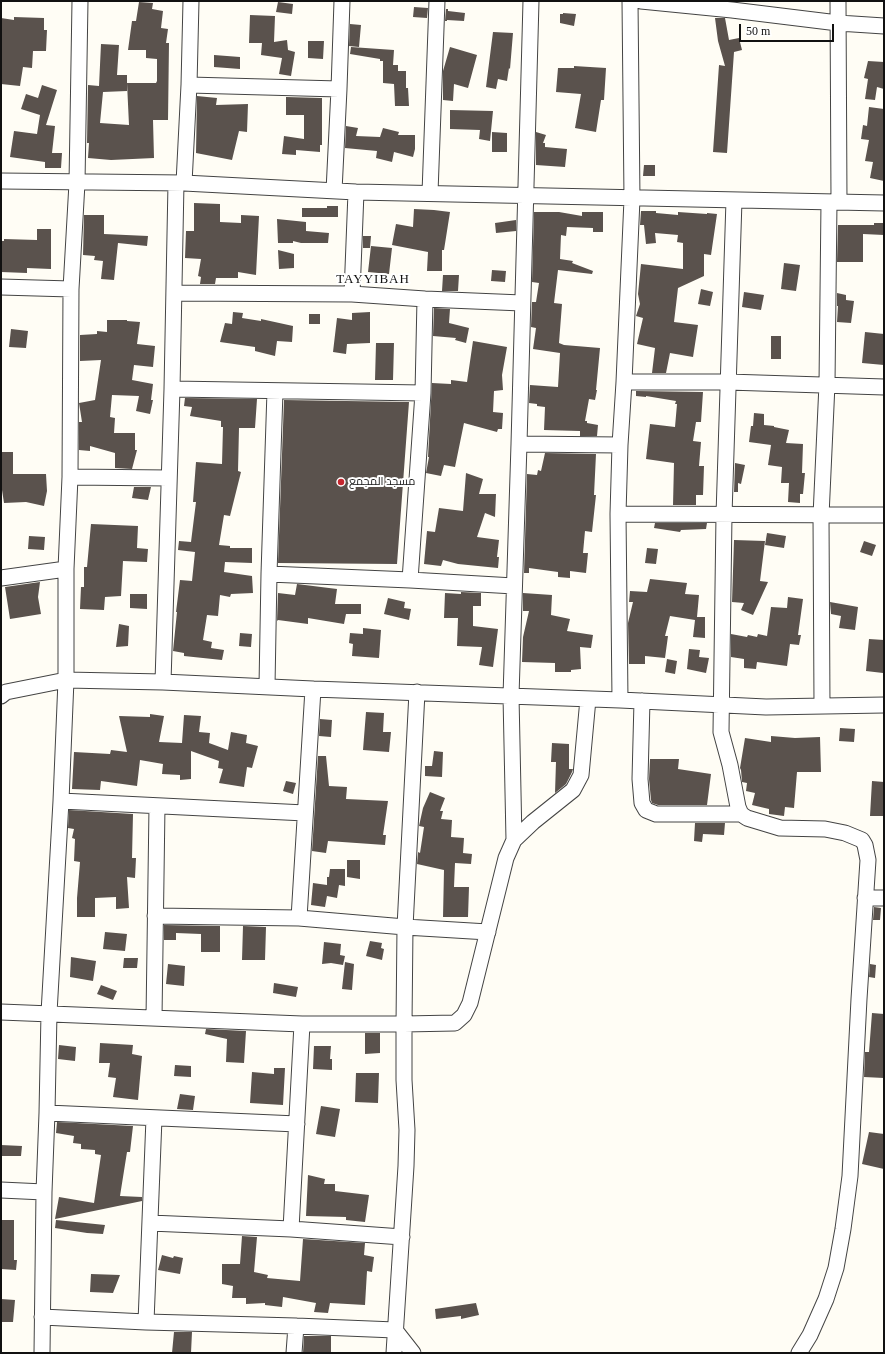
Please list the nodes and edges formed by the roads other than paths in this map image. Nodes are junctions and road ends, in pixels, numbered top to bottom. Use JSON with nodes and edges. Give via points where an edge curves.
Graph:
{"nodes":[{"id":1,"x":80,"y":1,"type":"edge"},
{"id":2,"x":191,"y":1,"type":"edge"},
{"id":3,"x":342,"y":1,"type":"edge"},
{"id":4,"x":437,"y":1,"type":"edge"},
{"id":5,"x":531,"y":1,"type":"edge"},
{"id":6,"x":630,"y":1,"type":"edge"},
{"id":7,"x":641,"y":1,"type":"edge"},
{"id":8,"x":838,"y":1,"type":"edge"},
{"id":9,"x":732,"y":5,"type":"edge"},
{"id":10,"x":838,"y":23,"type":"junction"},
{"id":11,"x":884,"y":26,"type":"edge"},
{"id":12,"x":189,"y":85,"type":"junction"},
{"id":13,"x":339,"y":89,"type":"junction"},
{"id":14,"x":1,"y":181,"type":"edge"},
{"id":15,"x":77,"y":183,"type":"junction"},
{"id":16,"x":180,"y":183,"type":"junction"},
{"id":17,"x":334,"y":191,"type":"junction"},
{"id":18,"x":356,"y":192,"type":"junction"},
{"id":19,"x":430,"y":193,"type":"junction"},
{"id":20,"x":525,"y":195,"type":"junction"},
{"id":21,"x":632,"y":198,"type":"junction"},
{"id":22,"x":734,"y":200,"type":"junction"},
{"id":23,"x":834,"y":202,"type":"junction"},
{"id":24,"x":884,"y":204,"type":"edge"},
{"id":25,"x":1,"y":287,"type":"edge"},
{"id":26,"x":71,"y":289,"type":"junction"},
{"id":27,"x":174,"y":293,"type":"junction"},
{"id":28,"x":352,"y":294,"type":"junction"},
{"id":29,"x":425,"y":299,"type":"junction"},
{"id":30,"x":522,"y":303,"type":"junction"},
{"id":31,"x":624,"y":382,"type":"junction"},
{"id":32,"x":728,"y":382,"type":"junction"},
{"id":33,"x":827,"y":384,"type":"junction"},
{"id":34,"x":884,"y":386,"type":"edge"},
{"id":35,"x":172,"y":389,"type":"junction"},
{"id":36,"x":275,"y":391,"type":"junction"},
{"id":37,"x":423,"y":393,"type":"junction"},
{"id":38,"x":519,"y":444,"type":"junction"},
{"id":39,"x":620,"y":445,"type":"junction"},
{"id":40,"x":70,"y":477,"type":"junction"},
{"id":41,"x":169,"y":478,"type":"junction"},
{"id":42,"x":618,"y":514,"type":"junction"},
{"id":43,"x":724,"y":515,"type":"junction"},
{"id":44,"x":884,"y":515,"type":"edge"},
{"id":45,"x":821,"y":516,"type":"junction"},
{"id":46,"x":66,"y":568,"type":"junction"},
{"id":47,"x":269,"y":574,"type":"junction"},
{"id":48,"x":1,"y":578,"type":"edge"},
{"id":49,"x":410,"y":580,"type":"junction"},
{"id":50,"x":514,"y":586,"type":"junction"},
{"id":51,"x":66,"y":680,"type":"junction"},
{"id":52,"x":163,"y":682,"type":"junction"},
{"id":53,"x":267,"y":686,"type":"junction"},
{"id":54,"x":313,"y":689,"type":"junction"},
{"id":55,"x":417,"y":692,"type":"junction"},
{"id":56,"x":1,"y":696,"type":"edge"},
{"id":57,"x":511,"y":696,"type":"junction"},
{"id":58,"x":588,"y":699,"type":"junction"},
{"id":59,"x":620,"y":700,"type":"junction"},
{"id":60,"x":642,"y":701,"type":"junction"},
{"id":61,"x":723,"y":705,"type":"junction"},
{"id":62,"x":884,"y":705,"type":"edge"},
{"id":63,"x":822,"y":706,"type":"junction"},
{"id":64,"x":61,"y":801,"type":"junction"},
{"id":65,"x":158,"y":806,"type":"junction"},
{"id":66,"x":305,"y":813,"type":"junction"},
{"id":67,"x":741,"y":814,"type":"junction"},
{"id":68,"x":514,"y":840,"type":"junction"},
{"id":69,"x":866,"y":898,"type":"junction"},
{"id":70,"x":884,"y":898,"type":"edge"},
{"id":71,"x":155,"y":916,"type":"junction"},
{"id":72,"x":299,"y":918,"type":"junction"},
{"id":73,"x":405,"y":927,"type":"junction"},
{"id":74,"x":488,"y":932,"type":"junction"},
{"id":75,"x":1,"y":1012,"type":"edge"},
{"id":76,"x":49,"y":1013,"type":"junction"},
{"id":77,"x":154,"y":1018,"type":"junction"},
{"id":78,"x":302,"y":1024,"type":"junction"},
{"id":79,"x":404,"y":1024,"type":"junction"},
{"id":80,"x":47,"y":1113,"type":"junction"},
{"id":81,"x":154,"y":1118,"type":"junction"},
{"id":82,"x":297,"y":1124,"type":"junction"},
{"id":83,"x":1,"y":1190,"type":"edge"},
{"id":84,"x":44,"y":1192,"type":"junction"},
{"id":85,"x":150,"y":1224,"type":"junction"},
{"id":86,"x":291,"y":1229,"type":"junction"},
{"id":87,"x":402,"y":1237,"type":"junction"},
{"id":88,"x":42,"y":1317,"type":"junction"},
{"id":89,"x":146,"y":1322,"type":"junction"},
{"id":90,"x":296,"y":1326,"type":"junction"},
{"id":91,"x":395,"y":1330,"type":"junction"},
{"id":92,"x":42,"y":1353,"type":"edge"},
{"id":93,"x":294,"y":1353,"type":"edge"},
{"id":94,"x":394,"y":1353,"type":"edge"},
{"id":95,"x":413,"y":1353,"type":"edge"},
{"id":96,"x":799,"y":1353,"type":"edge"}],
"edges":[{"from":1,"to":15,"type":"street"},
{"from":2,"to":12,"type":"street"},
{"from":3,"to":13,"type":"street"},
{"from":4,"to":19,"type":"street"},
{"from":5,"to":20,"type":"street"},
{"from":6,"to":21,"type":"street"},
{"from":7,"to":9,"type":"street"},
{"from":8,"to":10,"type":"street"},
{"from":9,"to":10,"type":"street"},
{"from":10,"to":11,"type":"street"},
{"from":10,"to":23,"type":"street"},
{"from":12,"to":13,"type":"street"},
{"from":12,"to":16,"type":"street"},
{"from":13,"to":17,"type":"street"},
{"from":14,"to":15,"type":"street"},
{"from":15,"to":16,"type":"street"},
{"from":15,"to":26,"type":"street"},
{"from":16,"to":17,"type":"street"},
{"from":16,"to":27,"type":"street"},
{"from":17,"to":18,"type":"street"},
{"from":18,"to":19,"type":"street"},
{"from":18,"to":28,"type":"street"},
{"from":19,"to":20,"type":"street"},
{"from":20,"to":21,"type":"street"},
{"from":20,"to":30,"type":"street"},
{"from":21,"to":22,"type":"street"},
{"from":21,"to":31,"type":"street"},
{"from":22,"to":23,"type":"street"},
{"from":22,"to":32,"type":"street"},
{"from":23,"to":24,"type":"street"},
{"from":23,"to":33,"type":"street"},
{"from":25,"to":26,"type":"street"},
{"from":26,"to":40,"type":"street"},
{"from":27,"to":28,"type":"street"},
{"from":27,"to":35,"type":"street"},
{"from":28,"to":29,"type":"street"},
{"from":29,"to":30,"type":"street"},
{"from":29,"to":37,"type":"street"},
{"from":30,"to":38,"type":"street"},
{"from":31,"to":32,"type":"street"},
{"from":31,"to":39,"type":"street"},
{"from":32,"to":33,"type":"street"},
{"from":32,"to":43,"type":"street"},
{"from":33,"to":34,"type":"street"},
{"from":33,"to":45,"type":"street"},
{"from":35,"to":36,"type":"street"},
{"from":35,"to":41,"type":"street"},
{"from":36,"to":37,"type":"street"},
{"from":36,"to":47,"type":"street"},
{"from":37,"to":49,"type":"street"},
{"from":38,"to":39,"type":"street"},
{"from":38,"to":50,"type":"street"},
{"from":39,"to":42,"type":"street"},
{"from":40,"to":41,"type":"street"},
{"from":40,"to":46,"type":"street"},
{"from":41,"to":52,"type":"street"},
{"from":42,"to":43,"type":"street"},
{"from":42,"to":59,"type":"street"},
{"from":43,"to":45,"type":"street"},
{"from":43,"to":61,"type":"street"},
{"from":44,"to":45,"type":"street"},
{"from":45,"to":63,"type":"street"},
{"from":46,"to":48,"type":"street"},
{"from":46,"to":51,"type":"street"},
{"from":47,"to":49,"type":"street"},
{"from":47,"to":53,"type":"street"},
{"from":49,"to":50,"type":"street"},
{"from":50,"to":57,"type":"street"},
{"from":51,"to":52,"type":"street"},
{"from":51,"to":56,"type":"street","via":[[6,692]]},
{"from":51,"to":64,"type":"street"},
{"from":52,"to":53,"type":"street"},
{"from":53,"to":54,"type":"street"},
{"from":54,"to":55,"type":"street"},
{"from":54,"to":66,"type":"street"},
{"from":55,"to":57,"type":"street"},
{"from":55,"to":73,"type":"street"},
{"from":57,"to":58,"type":"street"},
{"from":57,"to":68,"type":"street"},
{"from":58,"to":59,"type":"street"},
{"from":58,"to":68,"type":"street","via":[[581,775],[576,785]]},
{"from":59,"to":60,"type":"street"},
{"from":60,"to":61,"type":"street"},
{"from":60,"to":67,"type":"street","via":[[640,779],[642,803],[646,810],[656,814]]},
{"from":61,"to":63,"type":"street"},
{"from":61,"to":67,"type":"street","via":[[721,732]]},
{"from":62,"to":63,"type":"street"},
{"from":64,"to":65,"type":"street"},
{"from":64,"to":76,"type":"street"},
{"from":65,"to":66,"type":"street"},
{"from":65,"to":71,"type":"street"},
{"from":66,"to":72,"type":"street"},
{"from":67,"to":69,"type":"street","via":[[780,828],[825,829],[862,840],[868,860]]},
{"from":68,"to":74,"type":"street","via":[[506,858]]},
{"from":69,"to":70,"type":"street"},
{"from":69,"to":96,"type":"street","via":[[850,1176],[843,1229],[836,1268],[826,1299]]},
{"from":71,"to":72,"type":"street"},
{"from":71,"to":77,"type":"street"},
{"from":72,"to":73,"type":"street"},
{"from":73,"to":74,"type":"street"},
{"from":73,"to":79,"type":"street"},
{"from":74,"to":79,"type":"street","via":[[470,1002],[464,1015],[455,1023]]},
{"from":75,"to":76,"type":"street"},
{"from":76,"to":77,"type":"street"},
{"from":76,"to":80,"type":"street"},
{"from":77,"to":78,"type":"street"},
{"from":78,"to":79,"type":"street"},
{"from":78,"to":82,"type":"street"},
{"from":79,"to":87,"type":"street","via":[[407,1130]]},
{"from":80,"to":81,"type":"street"},
{"from":80,"to":84,"type":"street"},
{"from":81,"to":82,"type":"street"},
{"from":81,"to":85,"type":"street"},
{"from":82,"to":86,"type":"street"},
{"from":83,"to":84,"type":"street"},
{"from":84,"to":88,"type":"street"},
{"from":85,"to":86,"type":"street"},
{"from":85,"to":89,"type":"street"},
{"from":86,"to":87,"type":"street"},
{"from":87,"to":91,"type":"street"},
{"from":88,"to":89,"type":"street"},
{"from":88,"to":92,"type":"street"},
{"from":89,"to":90,"type":"street"},
{"from":90,"to":91,"type":"street"},
{"from":90,"to":93,"type":"street"},
{"from":91,"to":94,"type":"street"},
{"from":91,"to":95,"type":"street"}]}
